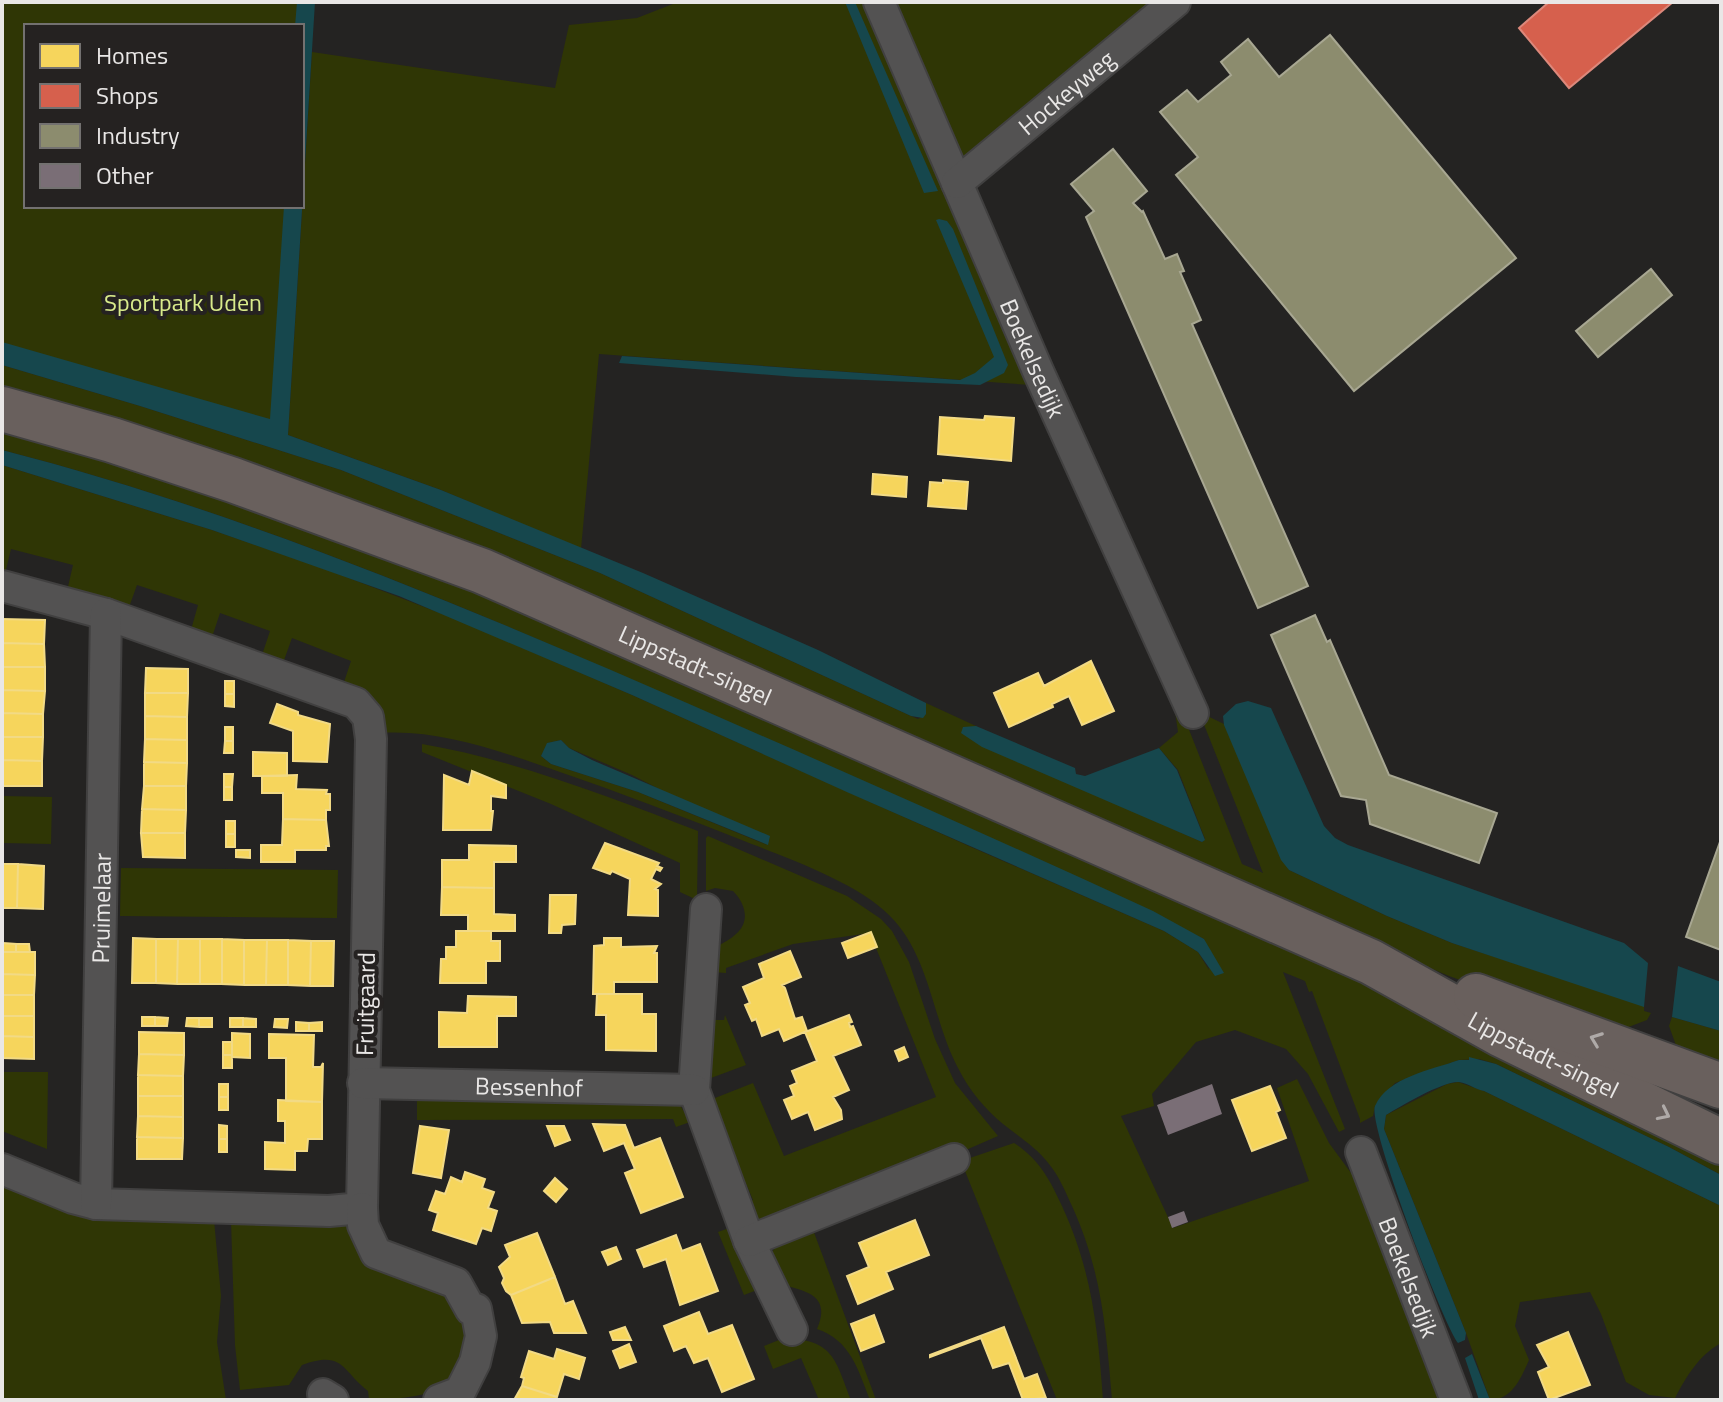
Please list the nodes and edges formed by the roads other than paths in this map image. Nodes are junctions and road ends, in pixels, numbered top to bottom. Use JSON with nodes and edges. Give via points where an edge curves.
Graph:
{"nodes":[{"id":1,"x":879,"y":2,"type":"edge"},
{"id":2,"x":1175,"y":2,"type":"edge"},
{"id":3,"x":957,"y":183,"type":"junction"},
{"id":4,"x":2,"y":409,"type":"edge"},
{"id":5,"x":2,"y":586,"type":"edge"},
{"id":6,"x":106,"y":614,"type":"junction"},
{"id":7,"x":1193,"y":713,"type":"dead end"},
{"id":8,"x":706,"y":909,"type":"dead end"},
{"id":9,"x":1371,"y":962,"type":"junction"},
{"id":10,"x":363,"y":1083,"type":"junction"},
{"id":11,"x":1721,"y":1086,"type":"edge"},
{"id":12,"x":694,"y":1090,"type":"junction"},
{"id":13,"x":1721,"y":1142,"type":"edge"},
{"id":14,"x":1361,"y":1152,"type":"dead end"},
{"id":15,"x":954,"y":1159,"type":"dead end"},
{"id":16,"x":2,"y":1169,"type":"edge"},
{"id":17,"x":96,"y":1204,"type":"junction"},
{"id":18,"x":362,"y":1208,"type":"junction"},
{"id":19,"x":749,"y":1241,"type":"junction"},
{"id":20,"x":792,"y":1330,"type":"dead end"},
{"id":21,"x":439,"y":1400,"type":"edge"},
{"id":22,"x":1456,"y":1400,"type":"edge"}],
"edges":[{"from":1,"to":3,"type":"street","name":"Boekelsedijk"},
{"from":2,"to":3,"type":"street","name":"Hockeyweg"},
{"from":3,"to":7,"type":"street","name":"Boekelsedijk"},
{"from":4,"to":9,"type":"main road","name":"Lippstadt-singel","via":[[233,480],[482,571]]},
{"from":5,"to":6,"type":"street","name":"Fruitgaard"},
{"from":6,"to":10,"type":"street","name":"Fruitgaard","via":[[356,703],[368,717]]},
{"from":6,"to":17,"type":"street","name":"Pruimelaar"},
{"from":8,"to":12,"type":"street"},
{"from":11,"to":9,"type":"main road","name":"Lippstadt-singel","one_way":true},
{"from":9,"to":13,"type":"main road","name":"Lippstadt-singel","one_way":true,"via":[[1502,1035]]},
{"from":10,"to":12,"type":"street","name":"Bessenhof"},
{"from":10,"to":18,"type":"street","name":"Fruitgaard"},
{"from":12,"to":19,"type":"street"},
{"from":14,"to":22,"type":"street","name":"Boekelsedijk"},
{"from":15,"to":19,"type":"street"},
{"from":16,"to":17,"type":"street"},
{"from":17,"to":18,"type":"street"},
{"from":18,"to":21,"type":"street","name":"Fruitgaard","via":[[363,1225],[376,1253],[456,1283],[471,1310],[476,1309],[481,1336],[475,1362],[460,1392]]},
{"from":19,"to":20,"type":"street"}]}
